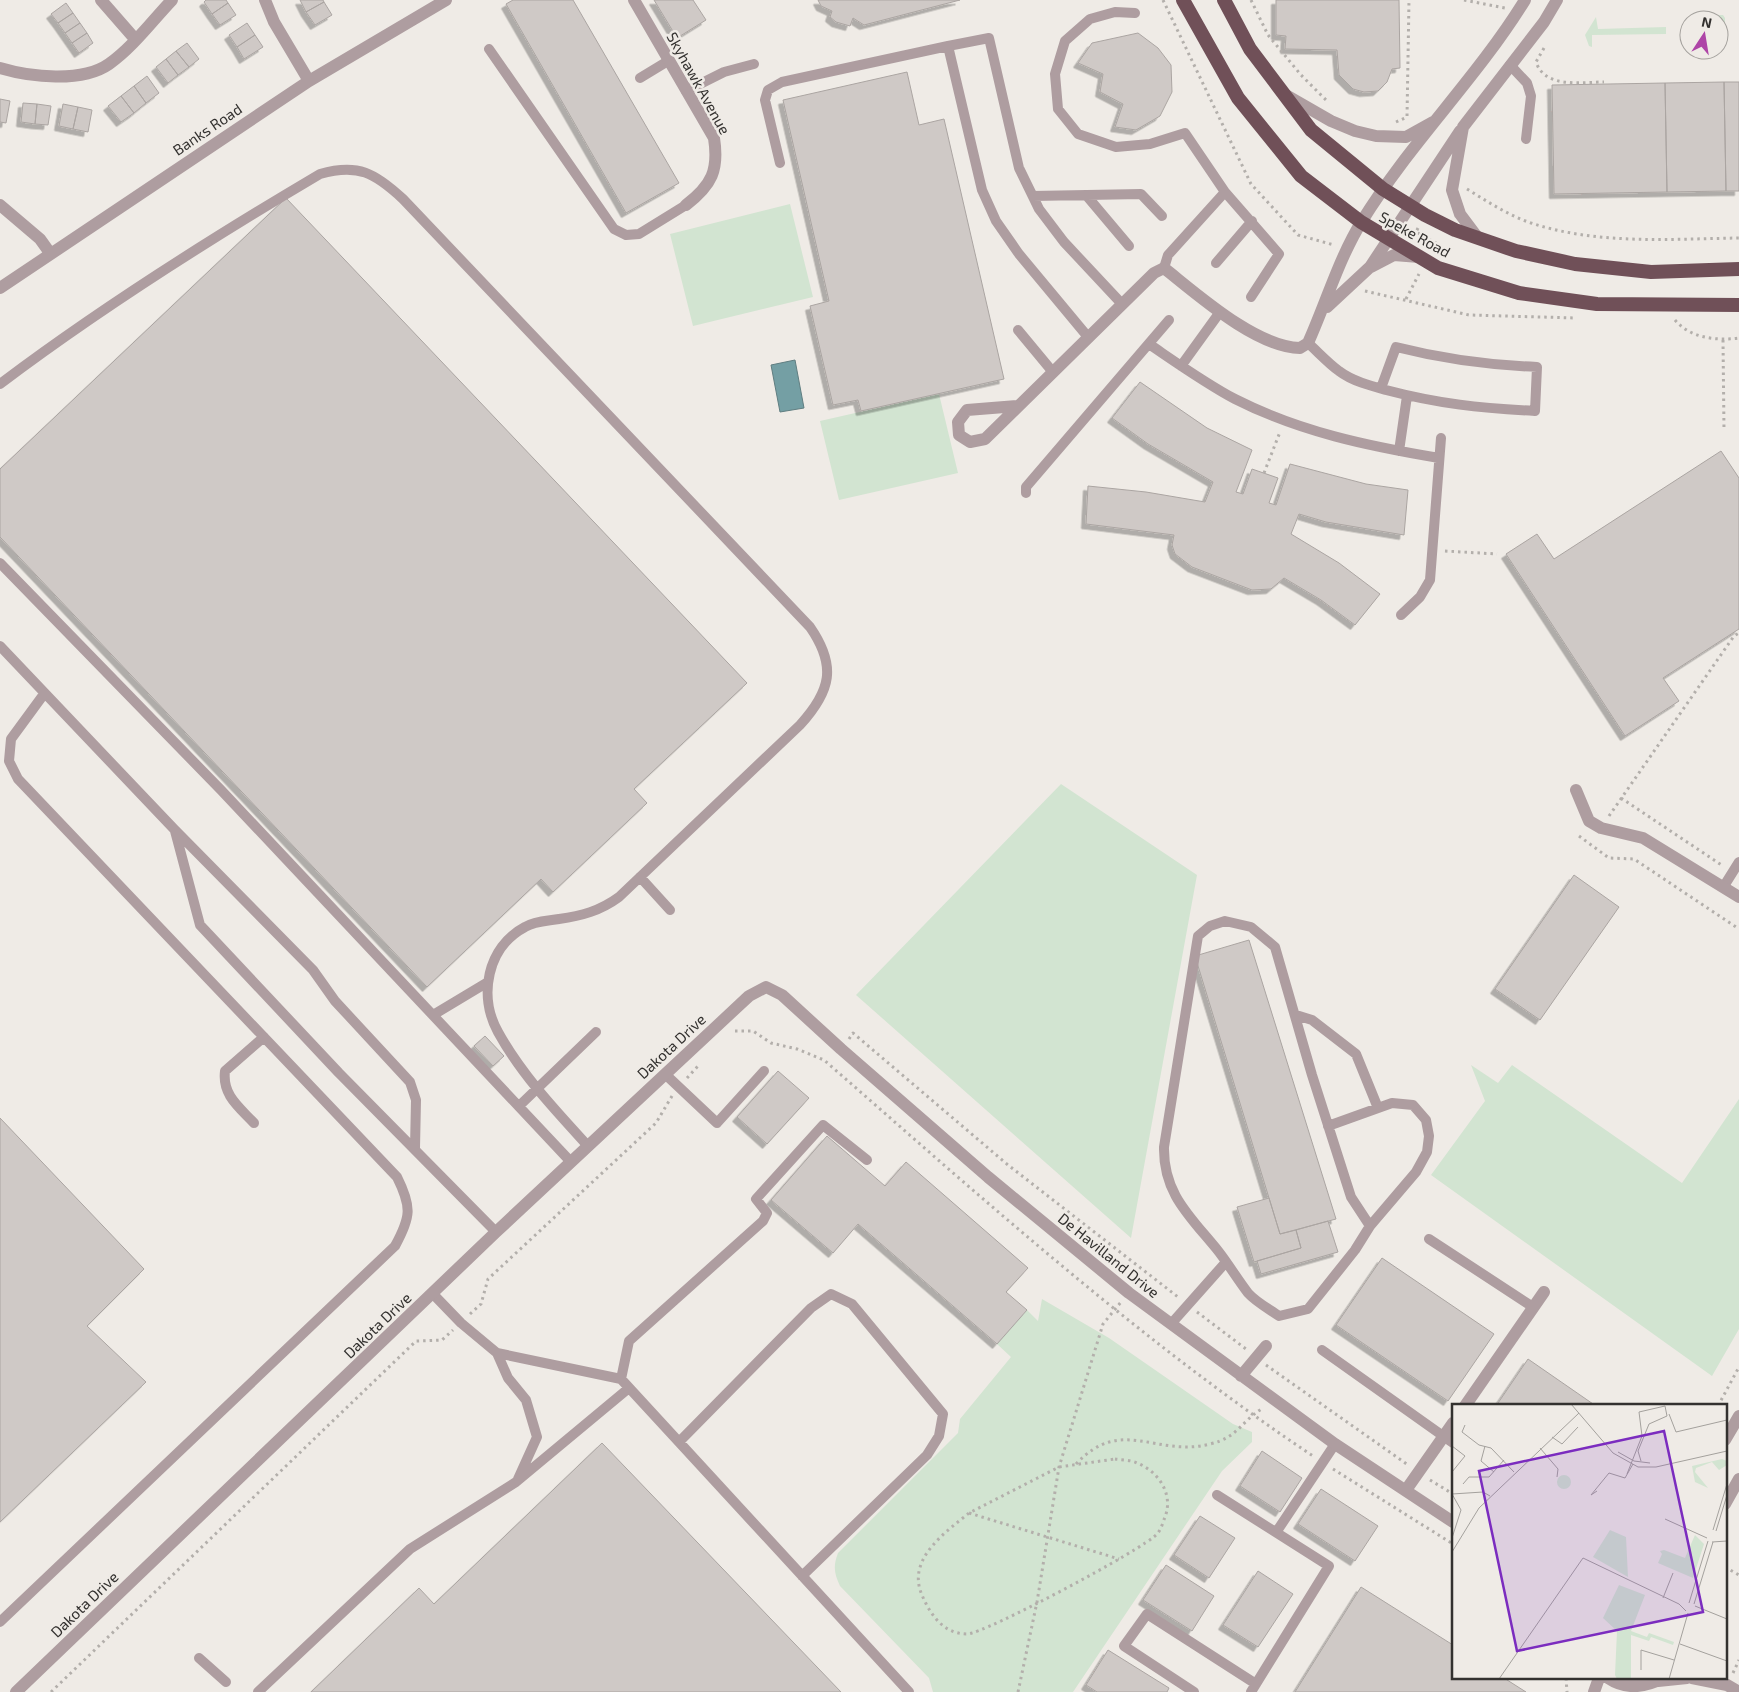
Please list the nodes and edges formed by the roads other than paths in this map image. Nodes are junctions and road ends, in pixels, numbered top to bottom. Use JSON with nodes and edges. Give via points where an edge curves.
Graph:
{"nodes":[{"id":1,"x":101,"y":0,"type":"edge"},
{"id":2,"x":172,"y":0,"type":"edge"},
{"id":3,"x":265,"y":0,"type":"edge"},
{"id":4,"x":446,"y":0,"type":"edge"},
{"id":5,"x":634,"y":0,"type":"edge"},
{"id":6,"x":1184,"y":0,"type":"edge"},
{"id":7,"x":1224,"y":0,"type":"edge"},
{"id":8,"x":1525,"y":0,"type":"edge"},
{"id":9,"x":1557,"y":0,"type":"edge"},
{"id":10,"x":1135,"y":14,"type":"dead end"},
{"id":11,"x":135,"y":39,"type":"junction"},
{"id":12,"x":948,"y":46,"type":"junction"},
{"id":13,"x":489,"y":49,"type":"dead end"},
{"id":14,"x":668,"y":61,"type":"junction"},
{"id":15,"x":754,"y":64,"type":"dead end"},
{"id":16,"x":1510,"y":65,"type":"junction"},
{"id":17,"x":0,"y":68,"type":"edge"},
{"id":18,"x":640,"y":78,"type":"dead end"},
{"id":19,"x":309,"y":81,"type":"junction"},
{"id":20,"x":686,"y":91,"type":"junction"},
{"id":21,"x":1283,"y":93,"type":"junction"},
{"id":22,"x":1437,"y":119,"type":"junction"},
{"id":23,"x":1463,"y":127,"type":"junction"},
{"id":24,"x":1526,"y":139,"type":"dead end"},
{"id":25,"x":780,"y":163,"type":"dead end"},
{"id":26,"x":1383,"y":189,"type":"junction"},
{"id":27,"x":1225,"y":192,"type":"junction"},
{"id":28,"x":1086,"y":195,"type":"junction"},
{"id":29,"x":1033,"y":196,"type":"junction"},
{"id":30,"x":0,"y":205,"type":"edge"},
{"id":31,"x":686,"y":205,"type":"joint"},
{"id":32,"x":1409,"y":206,"type":"junction"},
{"id":33,"x":1162,"y":216,"type":"dead end"},
{"id":34,"x":1252,"y":221,"type":"junction"},
{"id":35,"x":1361,"y":222,"type":"junction"},
{"id":36,"x":1478,"y":238,"type":"junction"},
{"id":37,"x":1389,"y":240,"type":"junction"},
{"id":38,"x":1129,"y":246,"type":"dead end"},
{"id":39,"x":50,"y":254,"type":"junction"},
{"id":40,"x":1419,"y":256,"type":"junction"},
{"id":41,"x":1216,"y":263,"type":"dead end"},
{"id":42,"x":1164,"y":268,"type":"junction"},
{"id":43,"x":1370,"y":268,"type":"junction"},
{"id":44,"x":1739,"y":269,"type":"edge"},
{"id":45,"x":0,"y":288,"type":"edge"},
{"id":46,"x":1251,"y":297,"type":"dead end"},
{"id":47,"x":1122,"y":304,"type":"junction"},
{"id":48,"x":1739,"y":305,"type":"edge"},
{"id":49,"x":1323,"y":311,"type":"junction"},
{"id":50,"x":1220,"y":312,"type":"junction"},
{"id":51,"x":1169,"y":320,"type":"dead end"},
{"id":52,"x":1018,"y":330,"type":"dead end"},
{"id":53,"x":1088,"y":337,"type":"junction"},
{"id":54,"x":1308,"y":343,"type":"junction"},
{"id":55,"x":1148,"y":344,"type":"junction"},
{"id":56,"x":1181,"y":366,"type":"junction"},
{"id":57,"x":1052,"y":371,"type":"junction"},
{"id":58,"x":0,"y":384,"type":"edge"},
{"id":59,"x":1381,"y":388,"type":"junction"},
{"id":60,"x":1408,"y":396,"type":"junction"},
{"id":61,"x":1017,"y":406,"type":"dead end"},
{"id":62,"x":1441,"y":438,"type":"dead end"},
{"id":63,"x":1399,"y":451,"type":"junction"},
{"id":64,"x":1439,"y":458,"type":"junction"},
{"id":65,"x":1026,"y":493,"type":"dead end"},
{"id":66,"x":0,"y":562,"type":"edge"},
{"id":67,"x":1401,"y":615,"type":"dead end"},
{"id":68,"x":0,"y":646,"type":"edge"},
{"id":69,"x":44,"y":694,"type":"junction"},
{"id":70,"x":1576,"y":790,"type":"dead end"},
{"id":71,"x":174,"y":829,"type":"junction"},
{"id":72,"x":1739,"y":862,"type":"edge"},
{"id":73,"x":640,"y":877,"type":"junction"},
{"id":74,"x":1724,"y":886,"type":"junction"},
{"id":75,"x":1739,"y":897,"type":"edge"},
{"id":76,"x":670,"y":910,"type":"dead end"},
{"id":77,"x":488,"y":982,"type":"junction"},
{"id":78,"x":766,"y":987,"type":"joint"},
{"id":79,"x":433,"y":1015,"type":"junction"},
{"id":80,"x":1296,"y":1015,"type":"junction"},
{"id":81,"x":596,"y":1032,"type":"dead end"},
{"id":82,"x":264,"y":1037,"type":"junction"},
{"id":83,"x":764,"y":1070,"type":"dead end"},
{"id":84,"x":665,"y":1074,"type":"junction"},
{"id":85,"x":538,"y":1088,"type":"junction"},
{"id":86,"x":519,"y":1106,"type":"junction"},
{"id":87,"x":1378,"y":1108,"type":"junction"},
{"id":88,"x":254,"y":1123,"type":"dead end"},
{"id":89,"x":1328,"y":1126,"type":"junction"},
{"id":90,"x":588,"y":1146,"type":"junction"},
{"id":91,"x":415,"y":1148,"type":"junction"},
{"id":92,"x":867,"y":1160,"type":"dead end"},
{"id":93,"x":571,"y":1162,"type":"junction"},
{"id":94,"x":1370,"y":1226,"type":"junction"},
{"id":95,"x":496,"y":1232,"type":"junction"},
{"id":96,"x":1429,"y":1240,"type":"dead end"},
{"id":97,"x":1226,"y":1262,"type":"junction"},
{"id":98,"x":1544,"y":1292,"type":"dead end"},
{"id":99,"x":433,"y":1294,"type":"junction"},
{"id":100,"x":1533,"y":1307,"type":"junction"},
{"id":101,"x":1171,"y":1324,"type":"junction"},
{"id":102,"x":1266,"y":1346,"type":"dead end"},
{"id":103,"x":1322,"y":1350,"type":"dead end"},
{"id":104,"x":498,"y":1353,"type":"junction"},
{"id":105,"x":1241,"y":1376,"type":"junction"},
{"id":106,"x":621,"y":1379,"type":"junction"},
{"id":107,"x":629,"y":1388,"type":"junction"},
{"id":108,"x":1466,"y":1404,"type":"edge"},
{"id":109,"x":1739,"y":1416,"type":"edge"},
{"id":110,"x":1452,"y":1426,"type":"edge"},
{"id":111,"x":1726,"y":1438,"type":"edge"},
{"id":112,"x":1448,"y":1440,"type":"edge"},
{"id":113,"x":679,"y":1442,"type":"junction"},
{"id":114,"x":1335,"y":1444,"type":"junction"},
{"id":115,"x":1739,"y":1479,"type":"edge"},
{"id":116,"x":516,"y":1482,"type":"junction"},
{"id":117,"x":1406,"y":1490,"type":"junction"},
{"id":118,"x":1217,"y":1495,"type":"dead end"},
{"id":119,"x":1726,"y":1502,"type":"edge"},
{"id":120,"x":1452,"y":1521,"type":"edge"},
{"id":121,"x":1277,"y":1531,"type":"junction"},
{"id":122,"x":802,"y":1576,"type":"junction"},
{"id":123,"x":0,"y":1622,"type":"edge"},
{"id":124,"x":199,"y":1658,"type":"dead end"},
{"id":125,"x":1598,"y":1680,"type":"edge"},
{"id":126,"x":1611,"y":1680,"type":"edge"},
{"id":127,"x":1658,"y":1680,"type":"edge"},
{"id":128,"x":1708,"y":1680,"type":"edge"},
{"id":129,"x":226,"y":1682,"type":"dead end"},
{"id":130,"x":1725,"y":1682,"type":"edge"},
{"id":131,"x":1253,"y":1688,"type":"edge"},
{"id":132,"x":1182,"y":1689,"type":"edge"},
{"id":133,"x":1631,"y":1690,"type":"edge"},
{"id":134,"x":16,"y":1692,"type":"edge"},
{"id":135,"x":258,"y":1692,"type":"edge"},
{"id":136,"x":909,"y":1692,"type":"edge"},
{"id":137,"x":1194,"y":1692,"type":"edge"},
{"id":138,"x":1594,"y":1692,"type":"edge"},
{"id":139,"x":1739,"y":1692,"type":"edge"}],
"edges":[{"from":1,"to":11,"type":"street"},
{"from":2,"to":11,"type":"street"},
{"from":3,"to":19,"type":"street","via":[[274,22]]},
{"from":4,"to":19,"type":"street","name":"Banks Road"},
{"from":5,"to":14,"type":"street","name":"Skyhawk Avenue"},
{"from":6,"to":35,"type":"highway","name":"Speke Road","via":[[1238,98],[1301,176]]},
{"from":7,"to":21,"type":"highway","name":"Speke Road","via":[[1250,49]]},
{"from":8,"to":22,"type":"street","via":[[1490,52]]},
{"from":9,"to":16,"type":"street"},
{"from":10,"to":27,"type":"lane","via":[[1115,12],[1090,19],[1065,41],[1055,74],[1058,109],[1078,134],[1116,147],[1150,144],[1185,132]]},
{"from":11,"to":17,"type":"street","via":[[108,64],[75,76],[25,75]]},
{"from":12,"to":25,"type":"lane","via":[[782,82],[768,90],[765,100]]},
{"from":12,"to":29,"type":"lane","via":[[989,38],[1019,168]]},
{"from":12,"to":53,"type":"lane","via":[[982,190],[996,221]]},
{"from":13,"to":31,"type":"lane","via":[[614,229],[626,235],[639,234]]},
{"from":14,"to":18,"type":"lane"},
{"from":14,"to":20,"type":"street","name":"Skyhawk Avenue"},
{"from":15,"to":20,"type":"lane","via":[[724,72]]},
{"from":16,"to":23,"type":"street"},
{"from":16,"to":24,"type":"lane","via":[[1527,83],[1531,96]]},
{"from":19,"to":39,"type":"street","name":"Banks Road"},
{"from":20,"to":31,"type":"street","name":"Skyhawk Avenue","via":[[714,138],[717,159],[702,193]]},
{"from":21,"to":22,"type":"street","via":[[1331,121],[1356,132],[1376,136],[1406,137]]},
{"from":21,"to":26,"type":"highway","name":"Speke Road","via":[[1311,130]]},
{"from":22,"to":26,"type":"street"},
{"from":23,"to":32,"type":"street"},
{"from":23,"to":36,"type":"street","via":[[1452,190],[1460,214]]},
{"from":26,"to":32,"type":"highway","name":"Speke Road"},
{"from":26,"to":35,"type":"street"},
{"from":27,"to":34,"type":"lane"},
{"from":27,"to":42,"type":"lane","via":[[1168,255]]},
{"from":28,"to":29,"type":"lane"},
{"from":28,"to":33,"type":"lane","via":[[1141,194]]},
{"from":28,"to":38,"type":"lane"},
{"from":29,"to":47,"type":"lane","via":[[1064,242]]},
{"from":30,"to":39,"type":"street","via":[[40,239]]},
{"from":32,"to":36,"type":"highway","name":"Speke Road"},
{"from":32,"to":37,"type":"street"},
{"from":34,"to":41,"type":"lane"},
{"from":34,"to":46,"type":"lane","via":[[1279,254]]},
{"from":35,"to":37,"type":"highway","name":"Speke Road"},
{"from":35,"to":49,"type":"street"},
{"from":36,"to":44,"type":"highway","name":"Speke Road","via":[[1516,251],[1575,264],[1651,272]]},
{"from":37,"to":40,"type":"highway","name":"Speke Road"},
{"from":37,"to":43,"type":"street"},
{"from":39,"to":45,"type":"street","name":"Banks Road"},
{"from":40,"to":43,"type":"street","via":[[1394,255]]},
{"from":40,"to":48,"type":"highway","name":"Speke Road","via":[[1438,268],[1529,294],[1597,304]]},
{"from":42,"to":47,"type":"street","via":[[1154,273]]},
{"from":42,"to":50,"type":"street"},
{"from":43,"to":49,"type":"street"},
{"from":47,"to":53,"type":"street"},
{"from":49,"to":54,"type":"street"},
{"from":50,"to":54,"type":"street","via":[[1275,344],[1300,348]]},
{"from":50,"to":56,"type":"lane"},
{"from":51,"to":55,"type":"lane"},
{"from":52,"to":57,"type":"lane"},
{"from":53,"to":57,"type":"street"},
{"from":54,"to":59,"type":"lane","via":[[1340,372]]},
{"from":55,"to":56,"type":"lane"},
{"from":55,"to":65,"type":"lane","via":[[1026,487]]},
{"from":56,"to":63,"type":"lane","via":[[1234,398],[1284,420],[1346,440]]},
{"from":57,"to":61,"type":"street"},
{"from":58,"to":73,"type":"lane","via":[[208,240],[320,174],[352,169],[370,173],[386,182],[810,627],[826,656],[826,689],[818,706]]},
{"from":59,"to":60,"type":"lane"},
{"from":59,"to":60,"type":"lane","via":[[1396,346],[1431,356],[1486,365],[1537,367],[1534,411],[1466,407]]},
{"from":60,"to":63,"type":"lane"},
{"from":62,"to":64,"type":"lane"},
{"from":63,"to":64,"type":"lane"},
{"from":64,"to":67,"type":"lane","via":[[1430,580],[1420,597]]},
{"from":66,"to":79,"type":"lane"},
{"from":68,"to":69,"type":"lane"},
{"from":69,"to":71,"type":"lane"},
{"from":69,"to":82,"type":"lane","via":[[10,739],[9,761],[18,779]]},
{"from":70,"to":74,"type":"street","via":[[1589,821],[1600,828],[1643,838]]},
{"from":71,"to":91,"type":"lane","via":[[200,925],[339,1073]]},
{"from":71,"to":91,"type":"lane","via":[[313,970],[334,1001],[410,1082],[416,1100]]},
{"from":72,"to":74,"type":"lane"},
{"from":73,"to":76,"type":"lane"},
{"from":73,"to":77,"type":"lane","via":[[604,908],[527,926],[516,933],[495,956]]},
{"from":74,"to":75,"type":"street"},
{"from":77,"to":79,"type":"lane"},
{"from":77,"to":85,"type":"lane","via":[[490,1012],[498,1032]]},
{"from":78,"to":84,"type":"street","name":"Dakota Drive","via":[[748,996]]},
{"from":78,"to":101,"type":"street","name":"De Havilland Drive","via":[[782,995],[988,1177]]},
{"from":79,"to":86,"type":"lane"},
{"from":80,"to":87,"type":"lane","via":[[1312,1020],[1356,1054]]},
{"from":80,"to":89,"type":"lane"},
{"from":80,"to":97,"type":"lane","via":[[1275,947],[1251,927],[1225,921],[1210,926],[1198,936],[1164,1147],[1164,1167],[1186,1214]]},
{"from":81,"to":85,"type":"lane"},
{"from":82,"to":88,"type":"lane","via":[[225,1071],[228,1096]]},
{"from":82,"to":123,"type":"lane","via":[[397,1177],[408,1199],[406,1226],[395,1246]]},
{"from":83,"to":84,"type":"lane","via":[[718,1123]]},
{"from":84,"to":90,"type":"street","name":"Dakota Drive"},
{"from":85,"to":86,"type":"lane"},
{"from":85,"to":90,"type":"lane"},
{"from":86,"to":93,"type":"lane"},
{"from":87,"to":89,"type":"lane"},
{"from":87,"to":94,"type":"lane","via":[[1392,1103],[1413,1105],[1426,1120],[1429,1136],[1427,1152],[1416,1172]]},
{"from":89,"to":94,"type":"lane","via":[[1351,1197]]},
{"from":90,"to":93,"type":"street","name":"Dakota Drive"},
{"from":91,"to":95,"type":"lane"},
{"from":92,"to":106,"type":"lane","via":[[823,1125],[756,1199],[767,1213],[763,1221],[629,1341]]},
{"from":93,"to":95,"type":"street","name":"Dakota Drive"},
{"from":94,"to":97,"type":"lane","via":[[1308,1310],[1278,1316],[1249,1294]]},
{"from":95,"to":99,"type":"street","name":"Dakota Drive"},
{"from":96,"to":100,"type":"lane"},
{"from":97,"to":101,"type":"lane"},
{"from":98,"to":100,"type":"street"},
{"from":99,"to":104,"type":"lane","via":[[461,1323]]},
{"from":99,"to":134,"type":"street","name":"Dakota Drive"},
{"from":100,"to":108,"type":"street"},
{"from":101,"to":105,"type":"street","name":"De Havilland Drive"},
{"from":102,"to":105,"type":"street"},
{"from":103,"to":112,"type":"lane"},
{"from":104,"to":106,"type":"lane"},
{"from":104,"to":116,"type":"lane","via":[[508,1378],[526,1400],[537,1437]]},
{"from":105,"to":114,"type":"street","name":"De Havilland Drive"},
{"from":106,"to":107,"type":"lane"},
{"from":107,"to":113,"type":"lane"},
{"from":107,"to":116,"type":"lane"},
{"from":109,"to":111,"type":"street"},
{"from":110,"to":112,"type":"street"},
{"from":112,"to":117,"type":"street"},
{"from":113,"to":122,"type":"lane"},
{"from":113,"to":122,"type":"lane","via":[[811,1308],[831,1294],[852,1304],[943,1414],[939,1436],[928,1455]]},
{"from":114,"to":117,"type":"street","name":"De Havilland Drive"},
{"from":114,"to":121,"type":"lane"},
{"from":115,"to":119,"type":"street"},
{"from":116,"to":135,"type":"lane","via":[[410,1549]]},
{"from":117,"to":120,"type":"street","name":"De Havilland Drive"},
{"from":118,"to":121,"type":"lane"},
{"from":121,"to":131,"type":"lane","via":[[1329,1566]]},
{"from":122,"to":136,"type":"lane"},
{"from":124,"to":129,"type":"lane"},
{"from":125,"to":138,"type":"street"},
{"from":126,"to":133,"type":"street"},
{"from":127,"to":133,"type":"street"},
{"from":128,"to":130,"type":"street"},
{"from":130,"to":139,"type":"street"},
{"from":131,"to":132,"type":"lane","via":[[1147,1614],[1124,1646]]},
{"from":132,"to":137,"type":"lane"}]}
